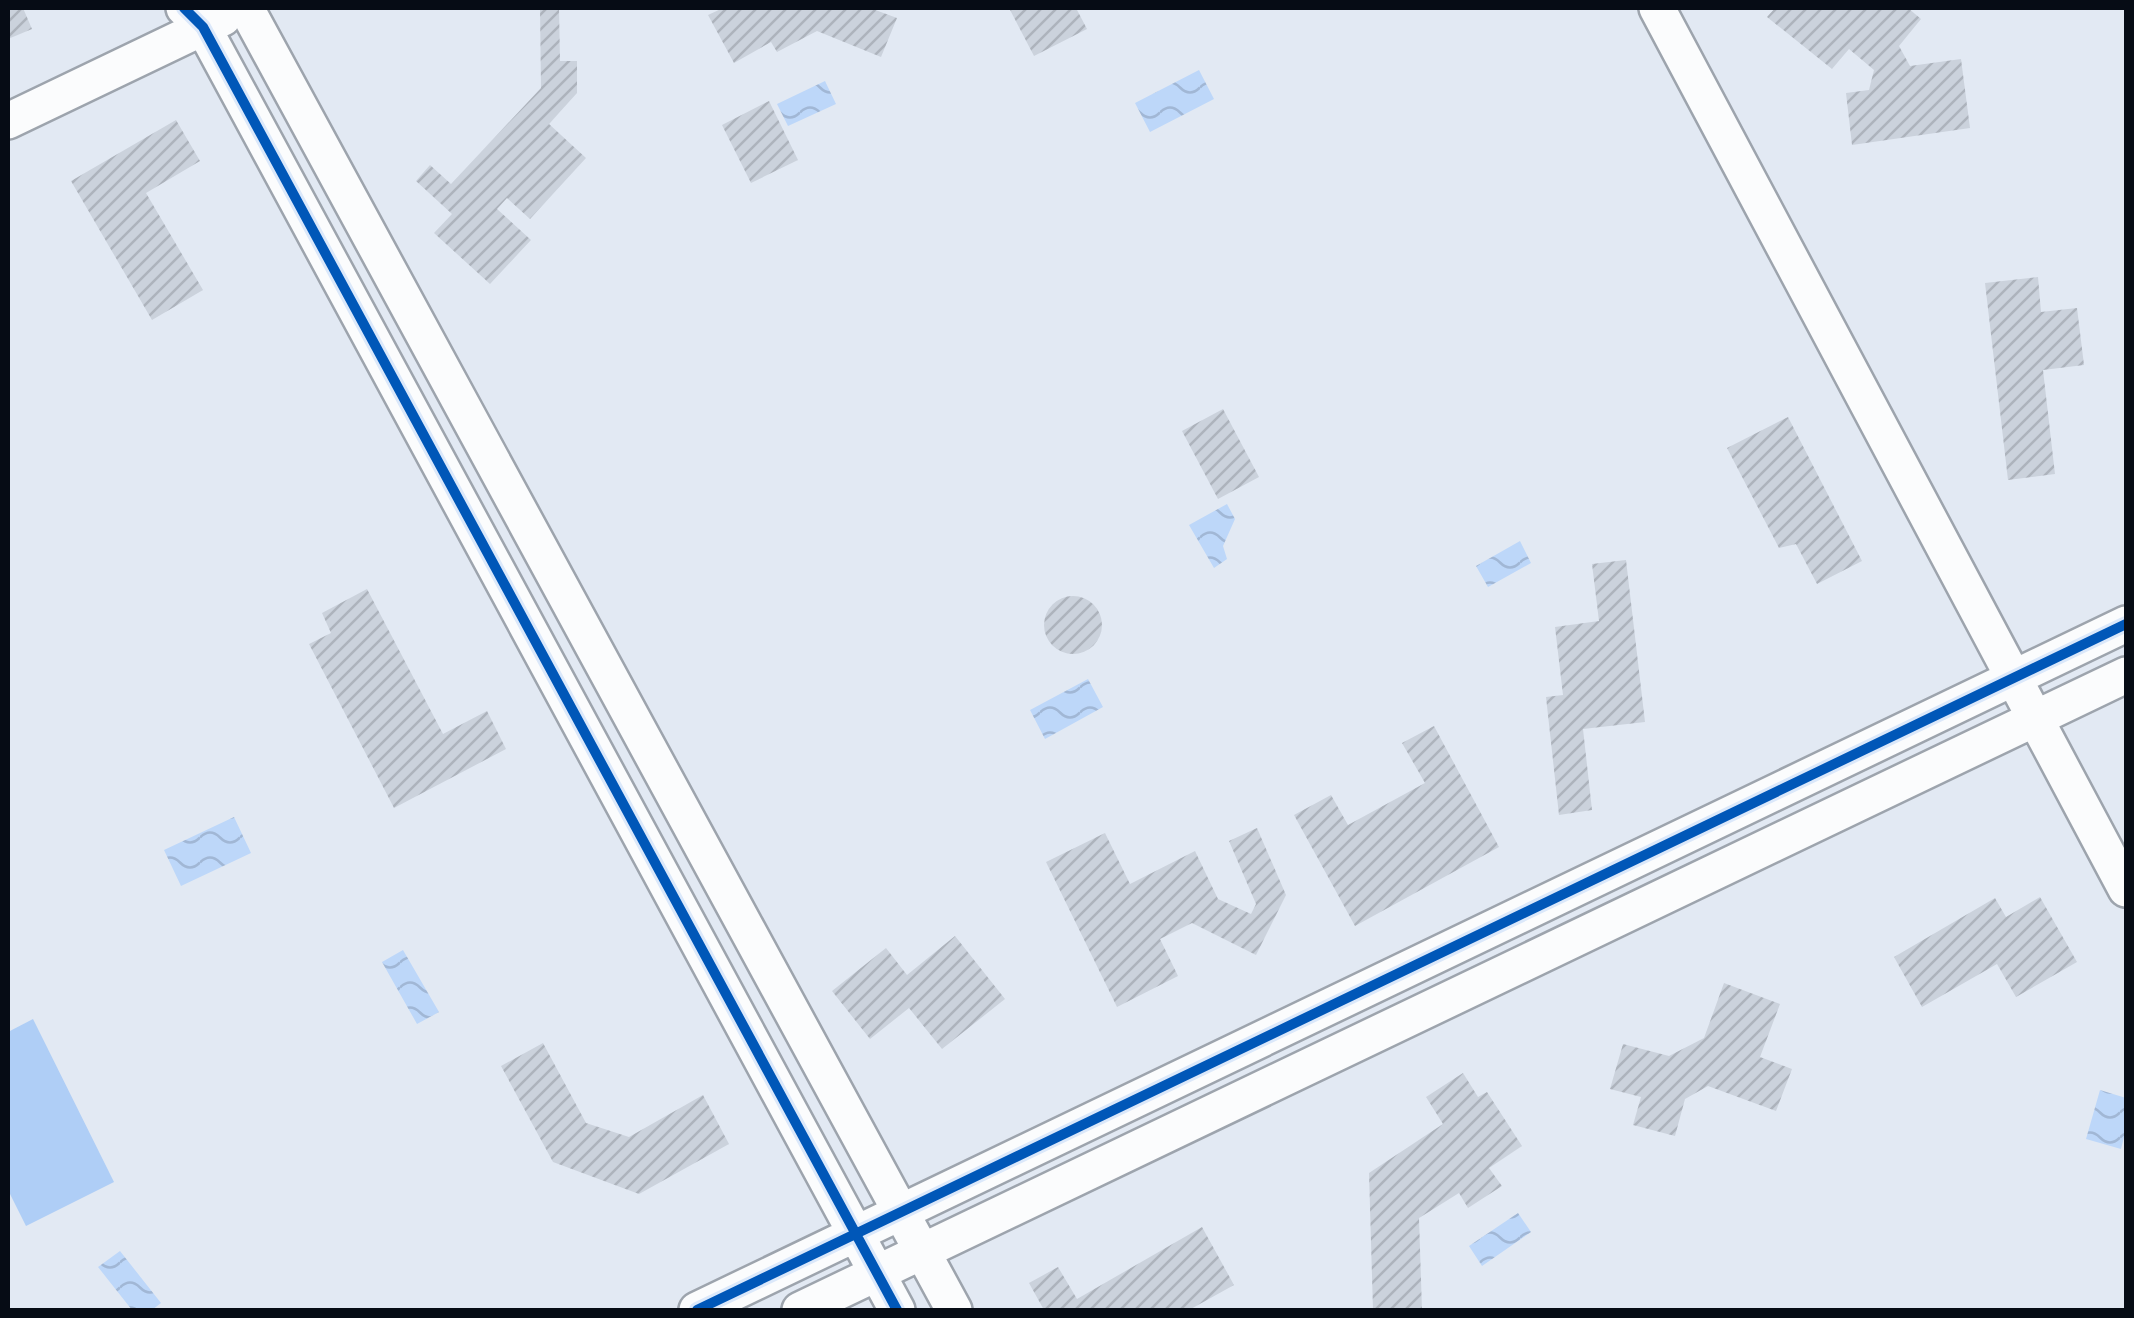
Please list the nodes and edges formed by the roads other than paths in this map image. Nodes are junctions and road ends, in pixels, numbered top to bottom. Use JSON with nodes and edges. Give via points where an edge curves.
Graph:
{"nodes":[{"id":1,"x":247,"y":8,"type":"edge"},
{"id":2,"x":1657,"y":8,"type":"edge"},
{"id":3,"x":193,"y":17,"type":"edge"},
{"id":4,"x":8,"y":121,"type":"edge"},
{"id":5,"x":2126,"y":624,"type":"edge"},
{"id":6,"x":2126,"y":674,"type":"edge"},
{"id":7,"x":2013,"y":679,"type":"junction"},
{"id":8,"x":2034,"y":719,"type":"junction"},
{"id":9,"x":2126,"y":888,"type":"edge"},
{"id":10,"x":901,"y":1210,"type":"junction"},
{"id":11,"x":854,"y":1232,"type":"junction"},
{"id":12,"x":922,"y":1251,"type":"junction"},
{"id":13,"x":876,"y":1272,"type":"junction"},
{"id":14,"x":696,"y":1310,"type":"edge"},
{"id":15,"x":800,"y":1310,"type":"edge"},
{"id":16,"x":897,"y":1310,"type":"edge"},
{"id":17,"x":954,"y":1310,"type":"edge"}],
"edges":[{"from":1,"to":3,"type":"street"},
{"from":1,"to":10,"type":"street"},
{"from":2,"to":7,"type":"street"},
{"from":3,"to":4,"type":"street"},
{"from":3,"to":11,"type":"street"},
{"from":5,"to":7,"type":"street"},
{"from":6,"to":8,"type":"street"},
{"from":7,"to":8,"type":"street"},
{"from":7,"to":10,"type":"street"},
{"from":8,"to":9,"type":"street"},
{"from":8,"to":12,"type":"street"},
{"from":10,"to":11,"type":"street"},
{"from":10,"to":12,"type":"street"},
{"from":11,"to":13,"type":"street"},
{"from":11,"to":14,"type":"street"},
{"from":12,"to":13,"type":"street"},
{"from":12,"to":17,"type":"street"},
{"from":13,"to":15,"type":"street"},
{"from":13,"to":16,"type":"street"}]}
